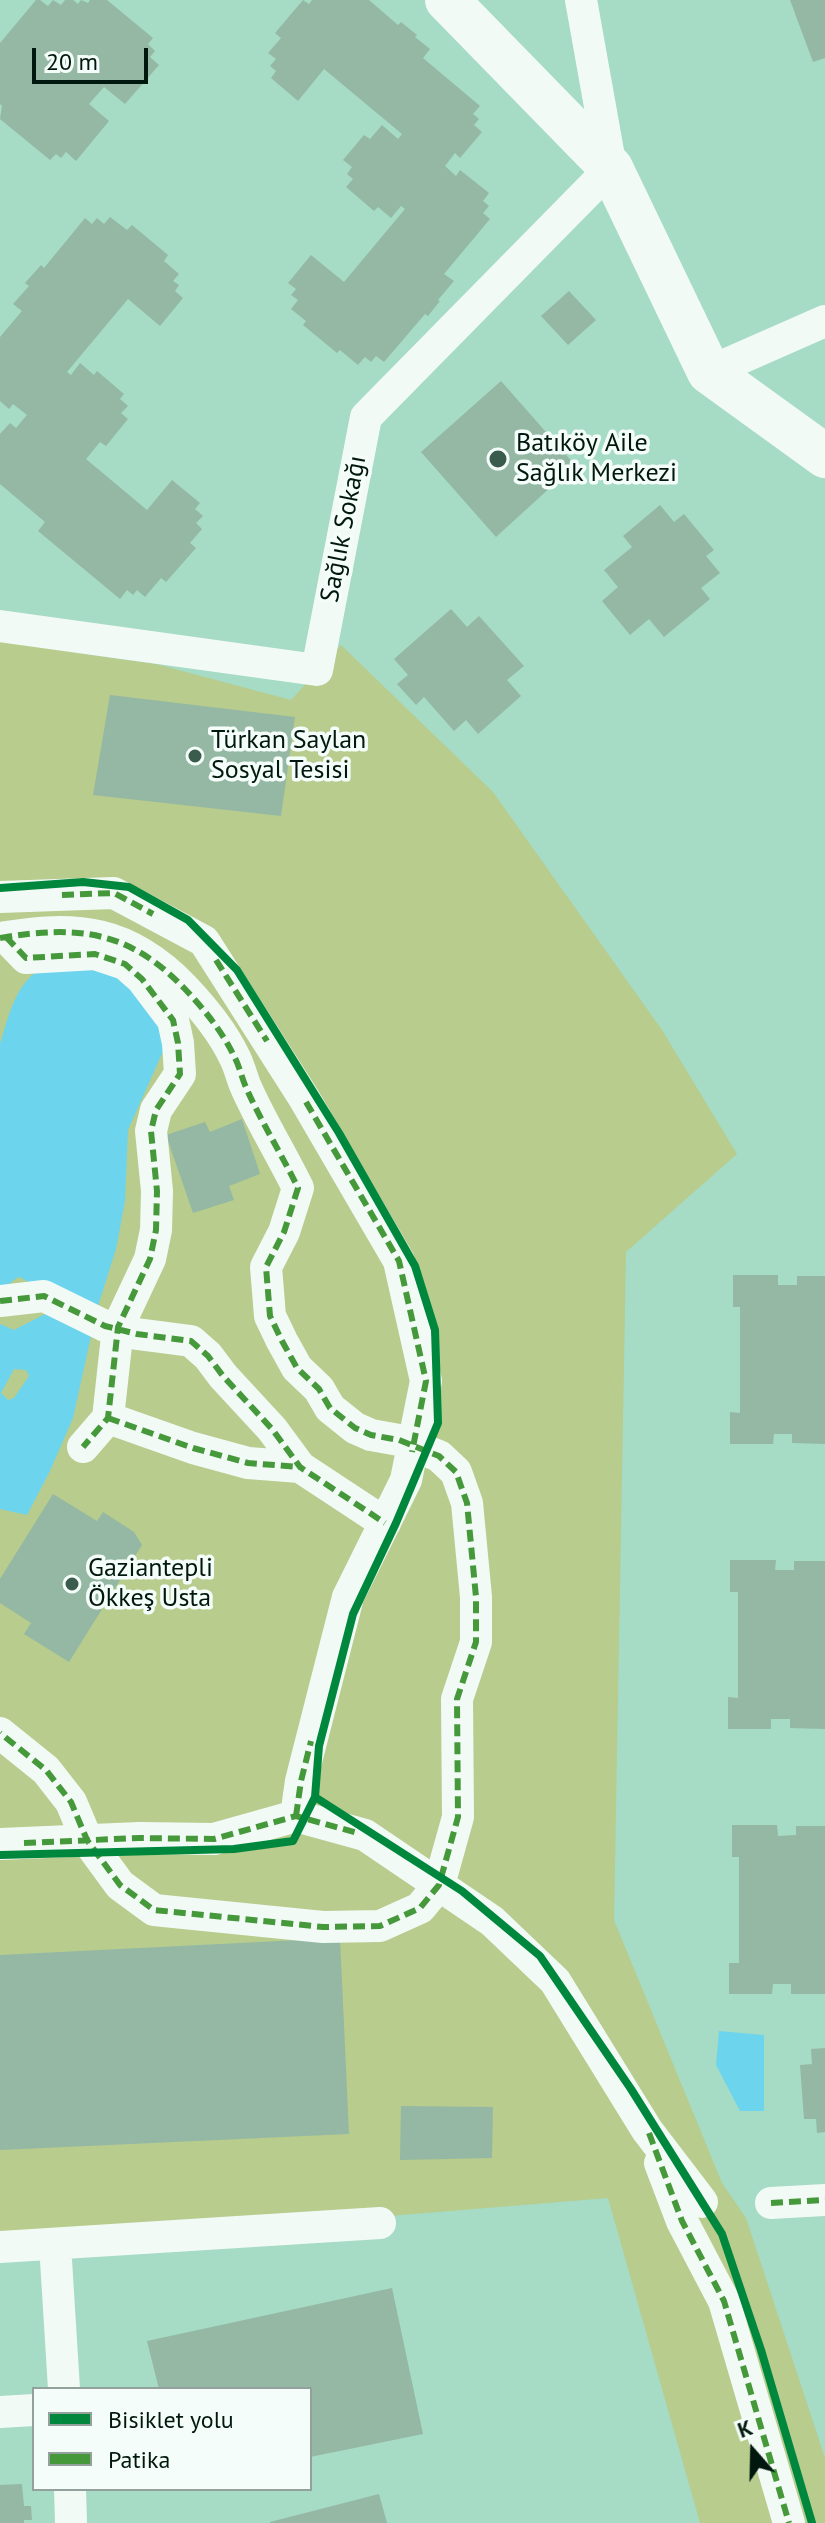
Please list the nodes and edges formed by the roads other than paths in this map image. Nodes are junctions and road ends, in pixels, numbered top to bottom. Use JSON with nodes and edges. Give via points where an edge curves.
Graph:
{"nodes":[{"id":1,"x":447,"y":0,"type":"edge"},
{"id":2,"x":581,"y":0,"type":"edge"},
{"id":3,"x":611,"y":168,"type":"junction"},
{"id":4,"x":825,"y":321,"type":"edge"},
{"id":5,"x":709,"y":372,"type":"junction"},
{"id":6,"x":825,"y":456,"type":"edge"},
{"id":7,"x":0,"y":626,"type":"edge"},
{"id":8,"x":0,"y":897,"type":"edge"},
{"id":9,"x":3,"y":938,"type":"edge"},
{"id":10,"x":1,"y":1301,"type":"edge"},
{"id":11,"x":105,"y":1324,"type":"junction"},
{"id":12,"x":108,"y":1418,"type":"junction"},
{"id":13,"x":413,"y":1446,"type":"junction"},
{"id":14,"x":83,"y":1447,"type":"dead end"},
{"id":15,"x":300,"y":1467,"type":"junction"},
{"id":16,"x":385,"y":1523,"type":"junction"},
{"id":17,"x":0,"y":1733,"type":"edge"},
{"id":18,"x":296,"y":1816,"type":"junction"},
{"id":19,"x":87,"y":1840,"type":"junction"},
{"id":20,"x":0,"y":1844,"type":"edge"},
{"id":21,"x":439,"y":1885,"type":"junction"},
{"id":22,"x":647,"y":2130,"type":"junction"},
{"id":23,"x":825,"y":2200,"type":"edge"},
{"id":24,"x":702,"y":2202,"type":"dead end"},
{"id":25,"x":771,"y":2203,"type":"dead end"},
{"id":26,"x":380,"y":2223,"type":"dead end"},
{"id":27,"x":55,"y":2244,"type":"junction"},
{"id":28,"x":0,"y":2247,"type":"edge"},
{"id":29,"x":64,"y":2387,"type":"edge"},
{"id":30,"x":32,"y":2410,"type":"edge"},
{"id":31,"x":0,"y":2412,"type":"edge"},
{"id":32,"x":70,"y":2491,"type":"edge"},
{"id":33,"x":71,"y":2523,"type":"edge"},
{"id":34,"x":789,"y":2523,"type":"edge"}],
"edges":[{"from":1,"to":3,"type":"main road"},
{"from":2,"to":3,"type":"street"},
{"from":3,"to":5,"type":"main road"},
{"from":3,"to":7,"type":"street","name":"Sağlık Sokağı","via":[[366,417],[317,670]]},
{"from":4,"to":5,"type":"street"},
{"from":5,"to":6,"type":"main road"},
{"from":8,"to":13,"type":"street","via":[[114,893],[204,941],[399,1261],[426,1381]]},
{"from":9,"to":11,"type":"street","via":[[26,958],[95,954],[125,964],[173,1020],[180,1074],[156,1110],[151,1131],[157,1191],[150,1259]]},
{"from":9,"to":13,"type":"street","via":[[59,931],[128,944],[164,968],[207,1012],[298,1188],[266,1267],[276,1329],[297,1368],[330,1408],[355,1428]]},
{"from":10,"to":11,"type":"street","via":[[44,1296]]},
{"from":11,"to":12,"type":"street"},
{"from":11,"to":15,"type":"street","via":[[191,1341]]},
{"from":12,"to":14,"type":"street"},
{"from":12,"to":15,"type":"street","via":[[248,1463]]},
{"from":13,"to":16,"type":"street","via":[[406,1480]]},
{"from":13,"to":21,"type":"street","via":[[439,1456],[456,1472],[467,1503],[476,1597],[476,1642],[457,1699],[458,1817]]},
{"from":15,"to":16,"type":"street"},
{"from":16,"to":18,"type":"street","via":[[348,1597]]},
{"from":17,"to":19,"type":"street","via":[[46,1770],[71,1802]]},
{"from":18,"to":19,"type":"street","via":[[214,1839]]},
{"from":18,"to":21,"type":"street","via":[[365,1835]]},
{"from":19,"to":20,"type":"street"},
{"from":19,"to":21,"type":"street","via":[[120,1885],[154,1910],[323,1927],[380,1926],[420,1908]]},
{"from":21,"to":22,"type":"street","via":[[492,1921],[555,1981]]},
{"from":22,"to":24,"type":"street"},
{"from":22,"to":34,"type":"street","via":[[682,2221],[724,2301]]},
{"from":23,"to":25,"type":"street"},
{"from":26,"to":27,"type":"street"},
{"from":27,"to":28,"type":"street"},
{"from":27,"to":29,"type":"street"},
{"from":30,"to":31,"type":"street"},
{"from":32,"to":33,"type":"street"}]}
